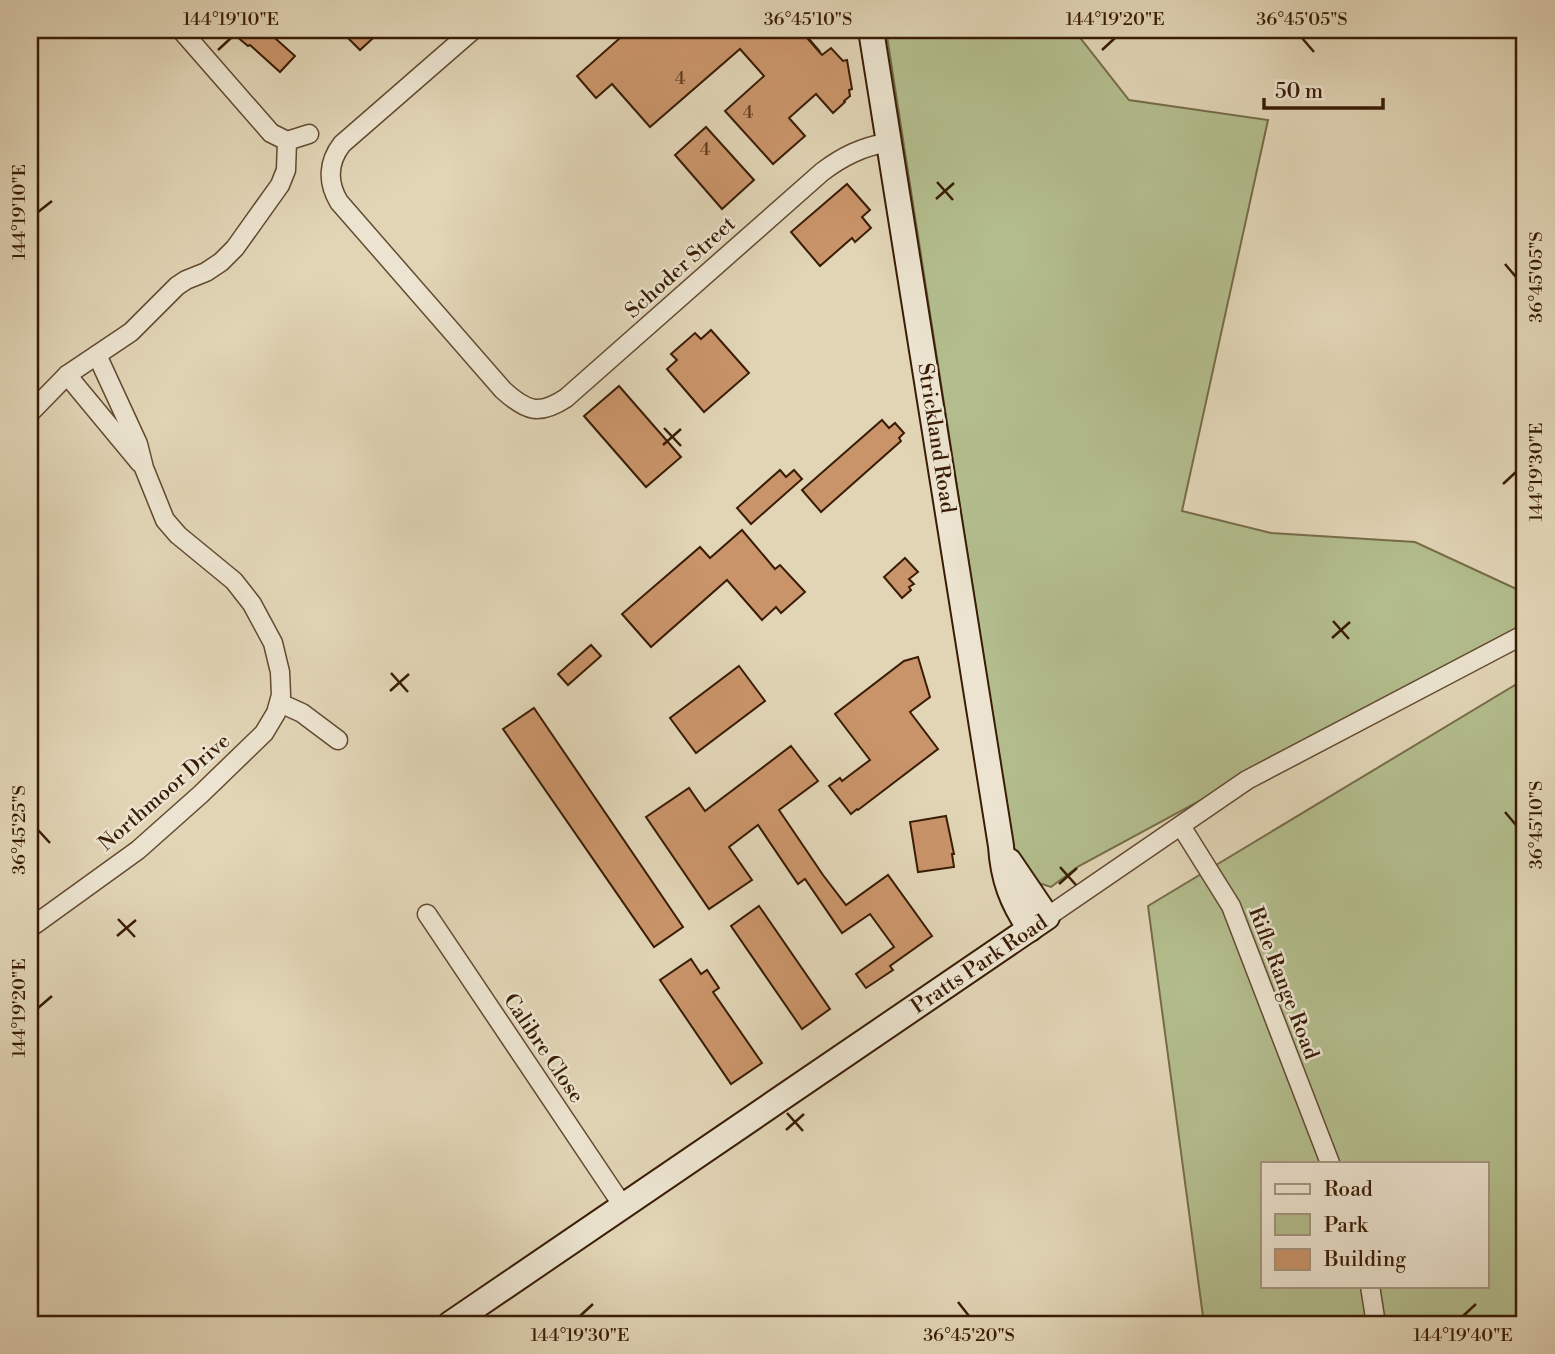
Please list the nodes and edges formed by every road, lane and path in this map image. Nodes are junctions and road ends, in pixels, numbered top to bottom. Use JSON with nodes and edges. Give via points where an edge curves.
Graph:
{"nodes":[{"id":1,"x":181,"y":30,"type":"edge"},
{"id":2,"x":472,"y":30,"type":"edge"},
{"id":3,"x":871,"y":30,"type":"edge"},
{"id":4,"x":309,"y":134,"type":"dead end"},
{"id":5,"x":287,"y":141,"type":"junction"},
{"id":6,"x":889,"y":142,"type":"junction"},
{"id":7,"x":97,"y":355,"type":"junction"},
{"id":8,"x":67,"y":375,"type":"junction"},
{"id":9,"x":30,"y":413,"type":"edge"},
{"id":10,"x":144,"y":468,"type":"junction"},
{"id":11,"x":1525,"y":634,"type":"edge"},
{"id":12,"x":280,"y":703,"type":"junction"},
{"id":13,"x":338,"y":740,"type":"dead end"},
{"id":14,"x":1181,"y":826,"type":"junction"},
{"id":15,"x":427,"y":914,"type":"dead end"},
{"id":16,"x":1038,"y":923,"type":"junction"},
{"id":17,"x":30,"y":928,"type":"edge"},
{"id":18,"x":1330,"y":1162,"type":"edge"},
{"id":19,"x":623,"y":1206,"type":"junction"},
{"id":20,"x":1370,"y":1288,"type":"edge"},
{"id":21,"x":450,"y":1324,"type":"edge"},
{"id":22,"x":1377,"y":1324,"type":"edge"}],
"edges":[{"from":1,"to":5,"type":"street","via":[[271,133]]},
{"from":2,"to":6,"type":"street","name":"Schoder Street","via":[[342,144],[333,158],[331,185],[339,202],[503,390],[530,409],[556,405],[575,391],[839,159],[866,146]]},
{"from":3,"to":6,"type":"street","name":"Strickland Road"},
{"from":4,"to":5,"type":"street"},
{"from":5,"to":7,"type":"street","via":[[286,170],[280,185],[235,248],[206,272],[186,279],[131,332]]},
{"from":6,"to":16,"type":"street","name":"Strickland Road","via":[[1002,846]]},
{"from":7,"to":8,"type":"street"},
{"from":7,"to":10,"type":"street","via":[[138,444]]},
{"from":8,"to":9,"type":"street"},
{"from":8,"to":10,"type":"street"},
{"from":10,"to":12,"type":"street","via":[[164,520],[234,581],[260,616],[277,656]]},
{"from":11,"to":14,"type":"street","name":"Pratts Park Road","via":[[1247,780]]},
{"from":12,"to":13,"type":"street"},
{"from":12,"to":17,"type":"street","name":"Northmoor Drive","via":[[256,742],[152,838]]},
{"from":14,"to":16,"type":"street","name":"Pratts Park Road"},
{"from":14,"to":18,"type":"street","name":"Rifle Range Road","via":[[1231,906]]},
{"from":15,"to":19,"type":"street","name":"Calibre Close"},
{"from":16,"to":19,"type":"street","name":"Pratts Park Road"},
{"from":19,"to":21,"type":"street","name":"Pratts Park Road"},
{"from":20,"to":22,"type":"street"}]}
